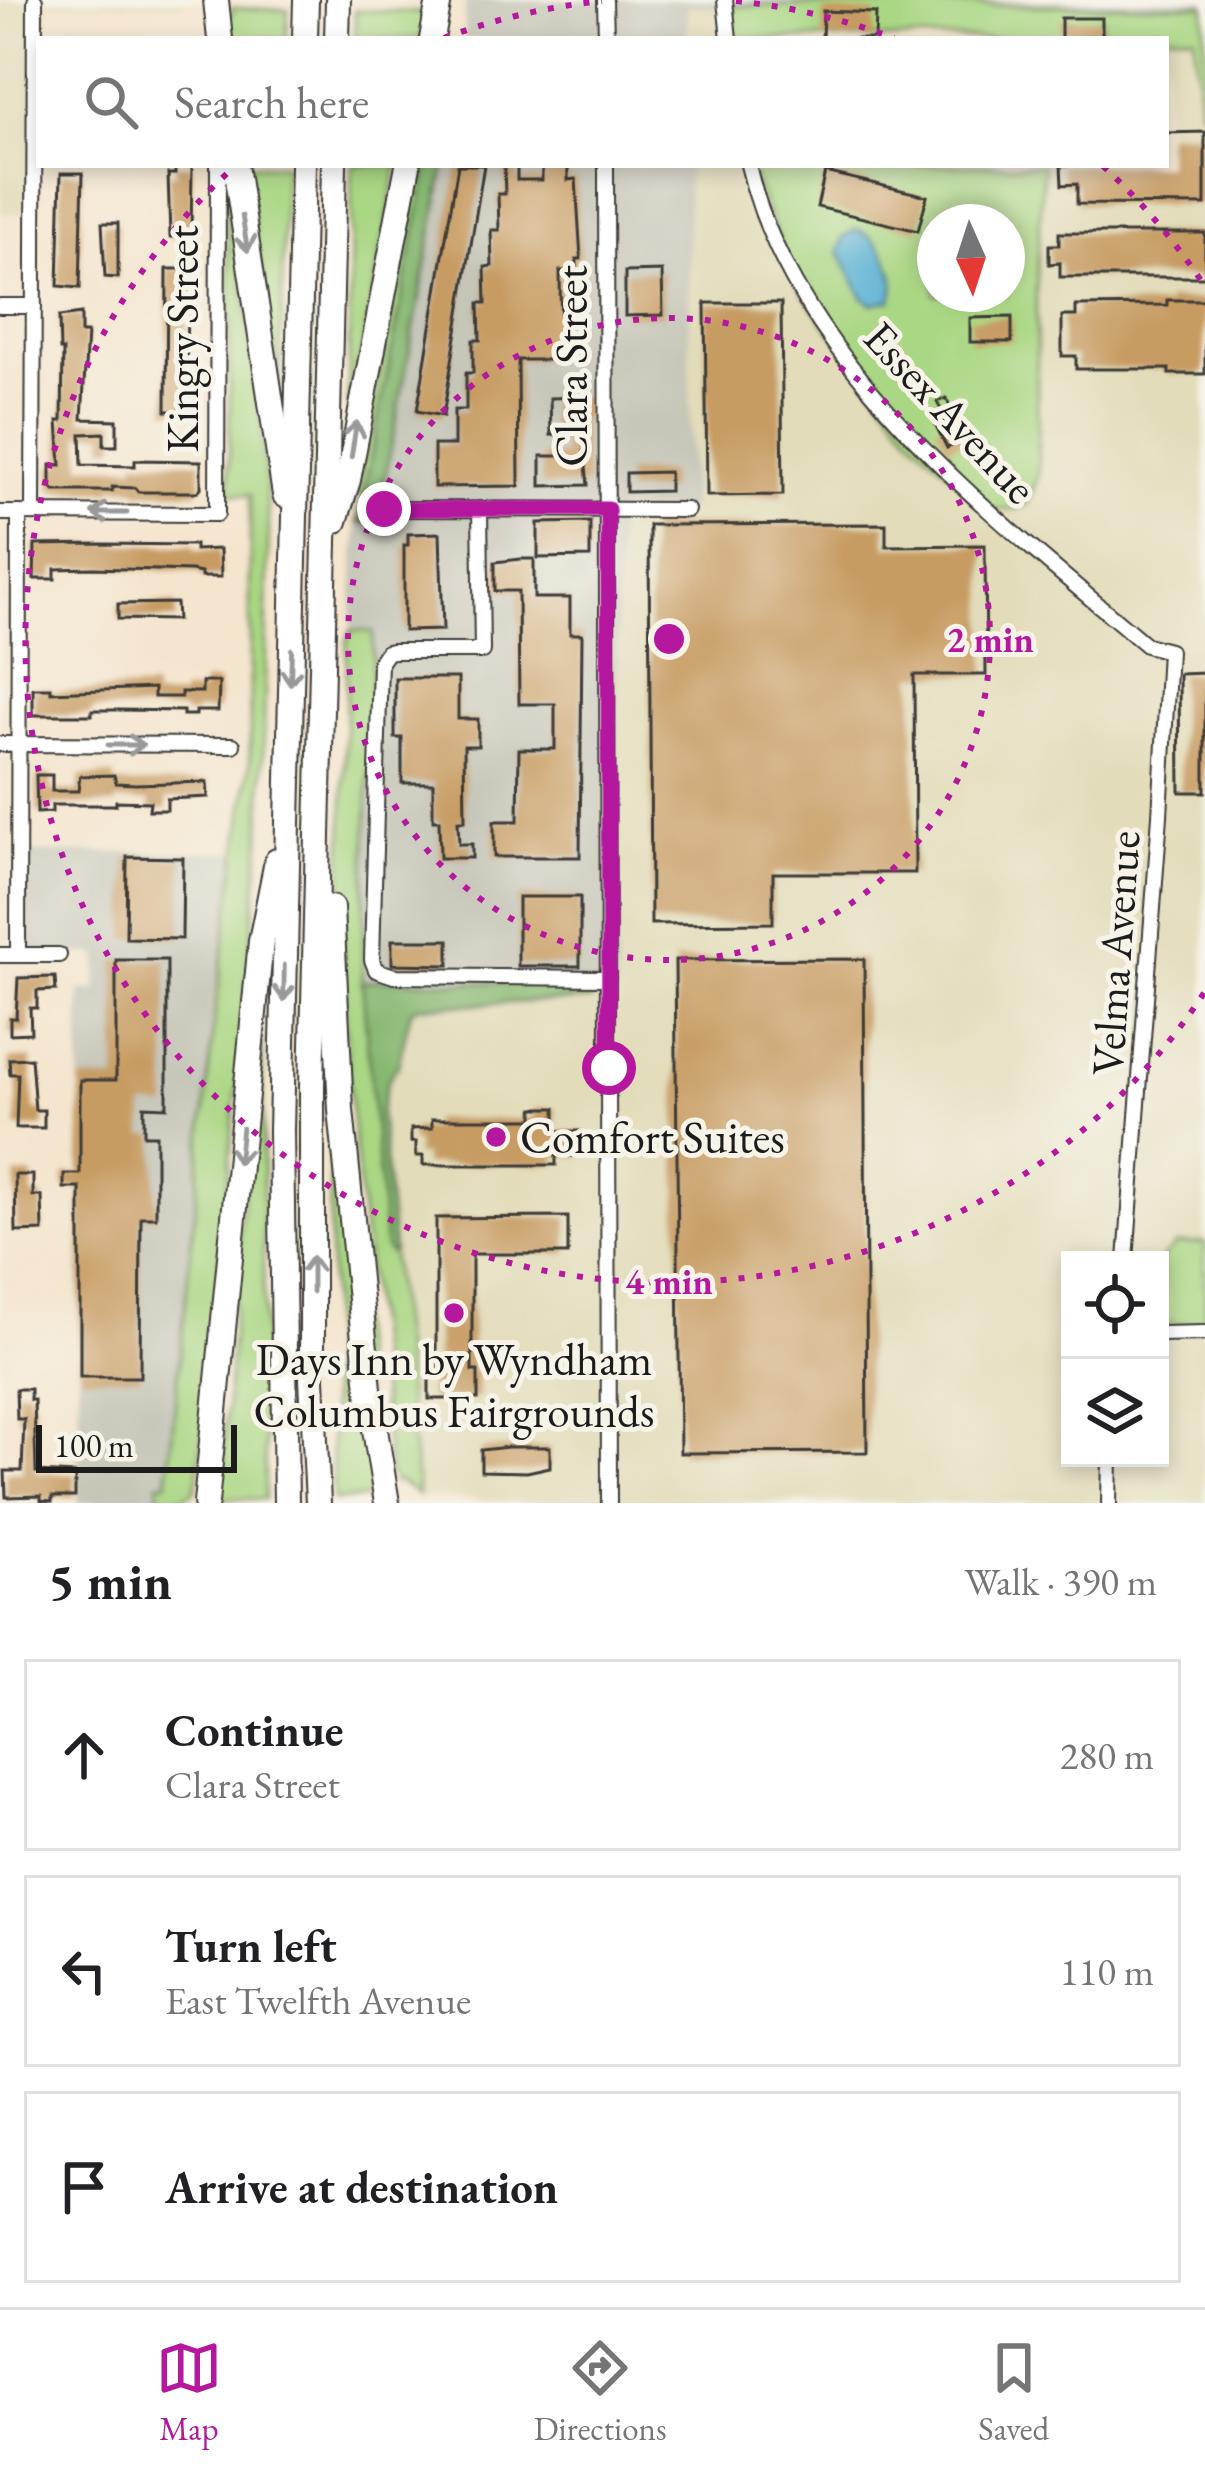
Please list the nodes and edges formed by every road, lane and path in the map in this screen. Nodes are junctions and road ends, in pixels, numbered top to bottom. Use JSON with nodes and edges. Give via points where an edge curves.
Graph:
{"nodes":[{"id":1,"x":35,"y":0,"type":"edge"},
{"id":2,"x":216,"y":0,"type":"edge"},
{"id":3,"x":306,"y":0,"type":"edge"},
{"id":4,"x":338,"y":0,"type":"edge"},
{"id":5,"x":439,"y":0,"type":"edge"},
{"id":6,"x":605,"y":0,"type":"edge"},
{"id":7,"x":725,"y":0,"type":"edge"},
{"id":8,"x":217,"y":36,"type":"edge"},
{"id":9,"x":305,"y":36,"type":"edge"},
{"id":10,"x":337,"y":36,"type":"edge"},
{"id":11,"x":433,"y":36,"type":"edge"},
{"id":12,"x":606,"y":36,"type":"edge"},
{"id":13,"x":728,"y":36,"type":"edge"},
{"id":14,"x":218,"y":168,"type":"edge"},
{"id":15,"x":235,"y":168,"type":"edge"},
{"id":16,"x":303,"y":168,"type":"edge"},
{"id":17,"x":334,"y":168,"type":"edge"},
{"id":18,"x":408,"y":168,"type":"edge"},
{"id":19,"x":606,"y":168,"type":"edge"},
{"id":20,"x":749,"y":168,"type":"edge"},
{"id":21,"x":0,"y":306,"type":"edge"},
{"id":22,"x":34,"y":307,"type":"junction"},
{"id":23,"x":480,"y":508,"type":"junction"},
{"id":24,"x":384,"y":509,"type":"dead end"},
{"id":25,"x":608,"y":509,"type":"junction"},
{"id":26,"x":687,"y":509,"type":"dead end"},
{"id":27,"x":0,"y":513,"type":"edge"},
{"id":28,"x":26,"y":513,"type":"junction"},
{"id":29,"x":294,"y":550,"type":"junction"},
{"id":30,"x":326,"y":552,"type":"junction"},
{"id":31,"x":1169,"y":651,"type":"joint"},
{"id":32,"x":0,"y":744,"type":"edge"},
{"id":33,"x":18,"y":744,"type":"junction"},
{"id":34,"x":233,"y":745,"type":"dead end"},
{"id":35,"x":318,"y":823,"type":"junction"},
{"id":36,"x":287,"y":824,"type":"junction"},
{"id":37,"x":0,"y":955,"type":"edge"},
{"id":38,"x":18,"y":955,"type":"junction"},
{"id":39,"x":59,"y":955,"type":"dead end"},
{"id":40,"x":608,"y":978,"type":"junction"},
{"id":41,"x":1127,"y":1251,"type":"edge"},
{"id":42,"x":1205,"y":1333,"type":"edge"},
{"id":43,"x":1169,"y":1334,"type":"edge"},
{"id":44,"x":1110,"y":1467,"type":"edge"},
{"id":45,"x":206,"y":1503,"type":"edge"},
{"id":46,"x":286,"y":1503,"type":"edge"},
{"id":47,"x":318,"y":1503,"type":"edge"},
{"id":48,"x":387,"y":1503,"type":"edge"},
{"id":49,"x":610,"y":1503,"type":"edge"},
{"id":50,"x":1109,"y":1503,"type":"edge"}],
"edges":[{"from":1,"to":22,"type":"street"},
{"from":2,"to":8,"type":"highway"},
{"from":3,"to":9,"type":"highway"},
{"from":4,"to":10,"type":"highway"},
{"from":5,"to":11,"type":"highway"},
{"from":6,"to":12,"type":"street"},
{"from":7,"to":13,"type":"street"},
{"from":14,"to":28,"type":"street","name":"Kingry Street","one_way":true,"via":[[218,514]]},
{"from":15,"to":29,"type":"highway","one_way":true},
{"from":16,"to":29,"type":"highway"},
{"from":17,"to":30,"type":"highway"},
{"from":30,"to":18,"type":"highway","one_way":true,"via":[[348,481]]},
{"from":19,"to":25,"type":"street","name":"Clara Street"},
{"from":20,"to":31,"type":"street","name":"Essex Avenue","via":[[760,211],[800,290],[913,438],[960,488],[1146,645]]},
{"from":21,"to":22,"type":"street"},
{"from":22,"to":28,"type":"street"},
{"from":23,"to":24,"type":"street"},
{"from":23,"to":25,"type":"street"},
{"from":23,"to":40,"type":"street","via":[[482,651],[393,651],[380,662],[371,960],[394,976]]},
{"from":25,"to":26,"type":"street"},
{"from":25,"to":40,"type":"street","name":"Clara Street"},
{"from":27,"to":28,"type":"street"},
{"from":28,"to":33,"type":"street"},
{"from":29,"to":36,"type":"highway","one_way":true},
{"from":30,"to":35,"type":"highway"},
{"from":31,"to":41,"type":"street","name":"Velma Avenue"},
{"from":32,"to":33,"type":"street"},
{"from":33,"to":34,"type":"street","one_way":true},
{"from":33,"to":38,"type":"street"},
{"from":47,"to":35,"type":"highway","one_way":true},
{"from":35,"to":48,"type":"highway","via":[[331,893],[338,1073],[366,1358]]},
{"from":36,"to":45,"type":"highway","one_way":true,"via":[[261,941]]},
{"from":36,"to":46,"type":"highway","one_way":true},
{"from":37,"to":38,"type":"street"},
{"from":38,"to":39,"type":"street"},
{"from":40,"to":49,"type":"street","name":"Clara Street"},
{"from":42,"to":43,"type":"street"},
{"from":44,"to":50,"type":"street"}]}
